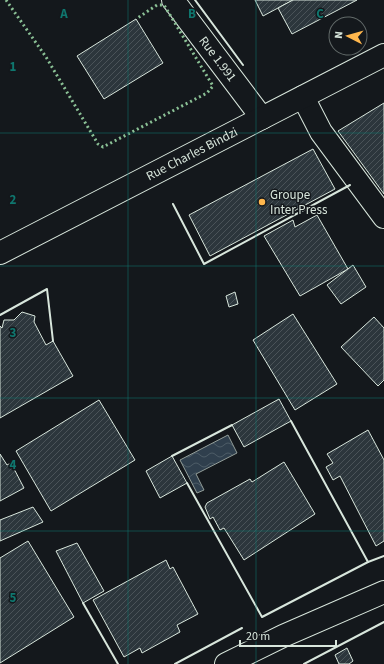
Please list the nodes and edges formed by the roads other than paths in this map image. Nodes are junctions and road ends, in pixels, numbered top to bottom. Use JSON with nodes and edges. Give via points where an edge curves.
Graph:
{"nodes":[{"id":1,"x":173,"y":0,"type":"edge"},
{"id":2,"x":384,"y":55,"type":"edge"},
{"id":3,"x":303,"y":97,"type":"junction"},
{"id":4,"x":262,"y":118,"type":"junction"},
{"id":5,"x":384,"y":217,"type":"edge"},
{"id":6,"x":0,"y":254,"type":"edge"},
{"id":7,"x":384,"y":592,"type":"edge"},
{"id":8,"x":226,"y":664,"type":"edge"}],
"edges":[{"from":1,"to":4,"type":"street","name":"Rue 1.991"},
{"from":2,"to":3,"type":"street","name":"Rue Charles Bindzi"},
{"from":3,"to":4,"type":"street","name":"Rue Charles Bindzi"},
{"from":3,"to":5,"type":"street","via":[[321,132]]},
{"from":4,"to":6,"type":"street","name":"Rue Charles Bindzi"},
{"from":7,"to":8,"type":"street"}]}
